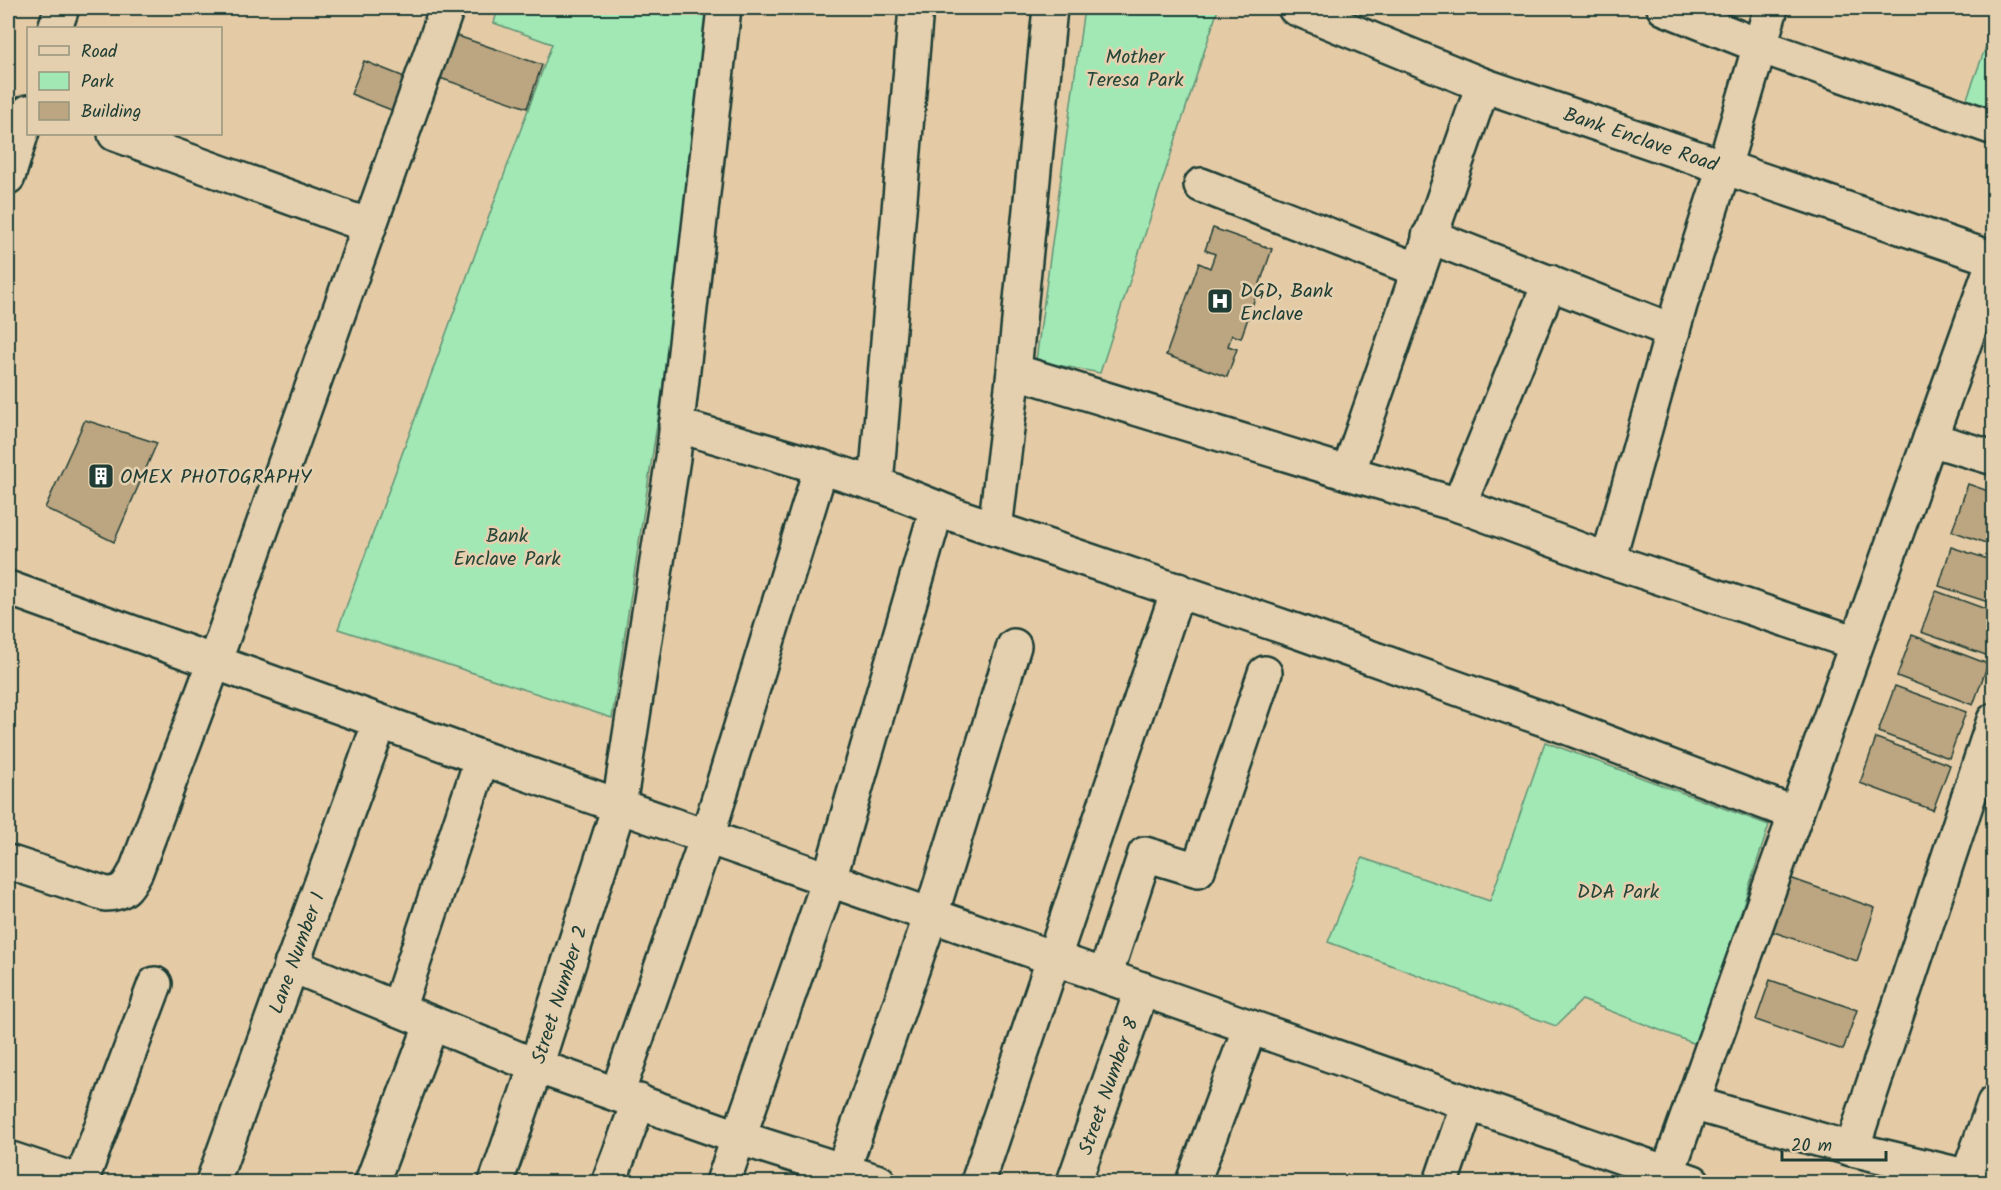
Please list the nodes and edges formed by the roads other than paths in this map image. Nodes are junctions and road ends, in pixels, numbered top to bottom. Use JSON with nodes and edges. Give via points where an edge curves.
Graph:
{"nodes":[{"id":1,"x":62,"y":8,"type":"edge"},
{"id":2,"x":447,"y":8,"type":"edge"},
{"id":3,"x":724,"y":8,"type":"edge"},
{"id":4,"x":916,"y":8,"type":"edge"},
{"id":5,"x":1050,"y":8,"type":"edge"},
{"id":6,"x":1294,"y":8,"type":"edge"},
{"id":7,"x":1664,"y":8,"type":"edge"},
{"id":8,"x":1771,"y":8,"type":"edge"},
{"id":9,"x":55,"y":27,"type":"edge"},
{"id":10,"x":1760,"y":46,"type":"junction"},
{"id":11,"x":1483,"y":85,"type":"junction"},
{"id":12,"x":27,"y":115,"type":"edge"},
{"id":13,"x":1994,"y":128,"type":"edge"},
{"id":14,"x":118,"y":135,"type":"edge"},
{"id":15,"x":1724,"y":167,"type":"junction"},
{"id":16,"x":8,"y":177,"type":"edge"},
{"id":17,"x":1201,"y":185,"type":"dead end"},
{"id":18,"x":369,"y":226,"type":"junction"},
{"id":19,"x":1429,"y":236,"type":"junction"},
{"id":20,"x":1994,"y":260,"type":"edge"},
{"id":21,"x":1418,"y":270,"type":"junction"},
{"id":22,"x":1550,"y":282,"type":"junction"},
{"id":23,"x":1673,"y":331,"type":"junction"},
{"id":24,"x":1014,"y":371,"type":"junction"},
{"id":25,"x":676,"y":425,"type":"junction"},
{"id":26,"x":1930,"y":439,"type":"junction"},
{"id":27,"x":1994,"y":458,"type":"edge"},
{"id":28,"x":821,"y":466,"type":"junction"},
{"id":29,"x":1348,"y":473,"type":"junction"},
{"id":30,"x":876,"y":484,"type":"junction"},
{"id":31,"x":1459,"y":505,"type":"junction"},
{"id":32,"x":937,"y":508,"type":"junction"},
{"id":33,"x":995,"y":529,"type":"junction"},
{"id":34,"x":1608,"y":560,"type":"junction"},
{"id":35,"x":8,"y":588,"type":"edge"},
{"id":36,"x":1178,"y":590,"type":"junction"},
{"id":37,"x":1856,"y":643,"type":"junction"},
{"id":38,"x":1014,"y":646,"type":"dead end"},
{"id":39,"x":214,"y":663,"type":"junction"},
{"id":40,"x":1265,"y":673,"type":"dead end"},
{"id":41,"x":1994,"y":720,"type":"edge"},
{"id":42,"x":380,"y":722,"type":"junction"},
{"id":43,"x":482,"y":758,"type":"junction"},
{"id":44,"x":619,"y":806,"type":"junction"},
{"id":45,"x":1796,"y":814,"type":"junction"},
{"id":46,"x":707,"y":837,"type":"junction"},
{"id":47,"x":8,"y":862,"type":"edge"},
{"id":48,"x":829,"y":880,"type":"junction"},
{"id":49,"x":931,"y":915,"type":"junction"},
{"id":50,"x":1053,"y":958,"type":"junction"},
{"id":51,"x":291,"y":965,"type":"junction"},
{"id":52,"x":1105,"y":976,"type":"junction"},
{"id":53,"x":155,"y":984,"type":"dead end"},
{"id":54,"x":1142,"y":989,"type":"junction"},
{"id":55,"x":398,"y":1009,"type":"junction"},
{"id":56,"x":432,"y":1023,"type":"junction"},
{"id":57,"x":1250,"y":1027,"type":"junction"},
{"id":58,"x":536,"y":1066,"type":"junction"},
{"id":59,"x":628,"y":1097,"type":"junction"},
{"id":60,"x":1692,"y":1103,"type":"junction"},
{"id":61,"x":1994,"y":1103,"type":"edge"},
{"id":62,"x":1468,"y":1104,"type":"junction"},
{"id":63,"x":740,"y":1138,"type":"junction"},
{"id":64,"x":1852,"y":1149,"type":"junction"},
{"id":65,"x":8,"y":1158,"type":"edge"},
{"id":66,"x":864,"y":1178,"type":"edge"},
{"id":67,"x":1979,"y":1179,"type":"edge"},
{"id":68,"x":1684,"y":1180,"type":"edge"},
{"id":69,"x":80,"y":1182,"type":"edge"},
{"id":70,"x":213,"y":1182,"type":"edge"},
{"id":71,"x":372,"y":1182,"type":"edge"},
{"id":72,"x":496,"y":1182,"type":"edge"},
{"id":73,"x":609,"y":1182,"type":"edge"},
{"id":74,"x":723,"y":1182,"type":"edge"},
{"id":75,"x":978,"y":1182,"type":"edge"},
{"id":76,"x":1074,"y":1182,"type":"edge"},
{"id":77,"x":1193,"y":1182,"type":"edge"},
{"id":78,"x":1442,"y":1182,"type":"edge"}],
"edges":[{"from":1,"to":9,"type":"street"},
{"from":2,"to":18,"type":"street"},
{"from":3,"to":25,"type":"street","name":"Street Number 2"},
{"from":4,"to":30,"type":"street"},
{"from":5,"to":24,"type":"street"},
{"from":6,"to":11,"type":"street","name":"Bank Enclave Road"},
{"from":7,"to":10,"type":"street"},
{"from":8,"to":10,"type":"street"},
{"from":10,"to":13,"type":"street"},
{"from":10,"to":15,"type":"street"},
{"from":11,"to":15,"type":"street","name":"Bank Enclave Road"},
{"from":11,"to":19,"type":"street"},
{"from":12,"to":16,"type":"street"},
{"from":14,"to":18,"type":"street"},
{"from":15,"to":20,"type":"street","name":"Bank Enclave Road"},
{"from":15,"to":23,"type":"street"},
{"from":17,"to":21,"type":"street"},
{"from":18,"to":39,"type":"street"},
{"from":19,"to":21,"type":"street"},
{"from":19,"to":22,"type":"street"},
{"from":20,"to":26,"type":"street"},
{"from":21,"to":29,"type":"street"},
{"from":22,"to":23,"type":"street"},
{"from":22,"to":31,"type":"street"},
{"from":23,"to":34,"type":"street"},
{"from":24,"to":29,"type":"street"},
{"from":24,"to":33,"type":"street"},
{"from":25,"to":28,"type":"street"},
{"from":25,"to":44,"type":"street","name":"Street Number 2"},
{"from":26,"to":27,"type":"street"},
{"from":26,"to":37,"type":"street"},
{"from":28,"to":30,"type":"street"},
{"from":28,"to":46,"type":"street"},
{"from":29,"to":31,"type":"street"},
{"from":30,"to":32,"type":"street"},
{"from":31,"to":34,"type":"street"},
{"from":32,"to":33,"type":"street"},
{"from":32,"to":48,"type":"street"},
{"from":33,"to":36,"type":"street"},
{"from":34,"to":37,"type":"street"},
{"from":35,"to":39,"type":"street"},
{"from":36,"to":45,"type":"street","via":[[1558,724]]},
{"from":36,"to":50,"type":"street"},
{"from":37,"to":45,"type":"street"},
{"from":38,"to":49,"type":"street"},
{"from":39,"to":42,"type":"street"},
{"from":39,"to":47,"type":"street","via":[[136,871],[124,890],[106,894]]},
{"from":40,"to":52,"type":"street","via":[[1198,870],[1145,854]]},
{"from":41,"to":64,"type":"street"},
{"from":42,"to":43,"type":"street"},
{"from":42,"to":51,"type":"street","name":"Lane Number 1"},
{"from":43,"to":44,"type":"street"},
{"from":43,"to":55,"type":"street"},
{"from":44,"to":46,"type":"street"},
{"from":44,"to":58,"type":"street","name":"Street Number 2"},
{"from":45,"to":60,"type":"street"},
{"from":46,"to":48,"type":"street"},
{"from":46,"to":59,"type":"street"},
{"from":48,"to":49,"type":"street"},
{"from":48,"to":63,"type":"street"},
{"from":49,"to":50,"type":"street"},
{"from":49,"to":66,"type":"street"},
{"from":50,"to":52,"type":"street"},
{"from":50,"to":75,"type":"street"},
{"from":51,"to":55,"type":"street"},
{"from":51,"to":70,"type":"street","name":"Lane Number 1"},
{"from":52,"to":54,"type":"street"},
{"from":53,"to":69,"type":"street"},
{"from":54,"to":57,"type":"street"},
{"from":54,"to":76,"type":"street","name":"Street Number 8"},
{"from":55,"to":56,"type":"street"},
{"from":56,"to":58,"type":"street"},
{"from":56,"to":71,"type":"street"},
{"from":57,"to":62,"type":"street"},
{"from":57,"to":77,"type":"street"},
{"from":58,"to":59,"type":"street"},
{"from":58,"to":72,"type":"street","name":"Street Number 2"},
{"from":59,"to":63,"type":"street"},
{"from":59,"to":73,"type":"street"},
{"from":60,"to":64,"type":"street"},
{"from":60,"to":68,"type":"street"},
{"from":61,"to":67,"type":"street"},
{"from":62,"to":68,"type":"street"},
{"from":62,"to":78,"type":"street"},
{"from":63,"to":66,"type":"street"},
{"from":63,"to":74,"type":"street"},
{"from":64,"to":67,"type":"street"},
{"from":65,"to":69,"type":"street"}]}
